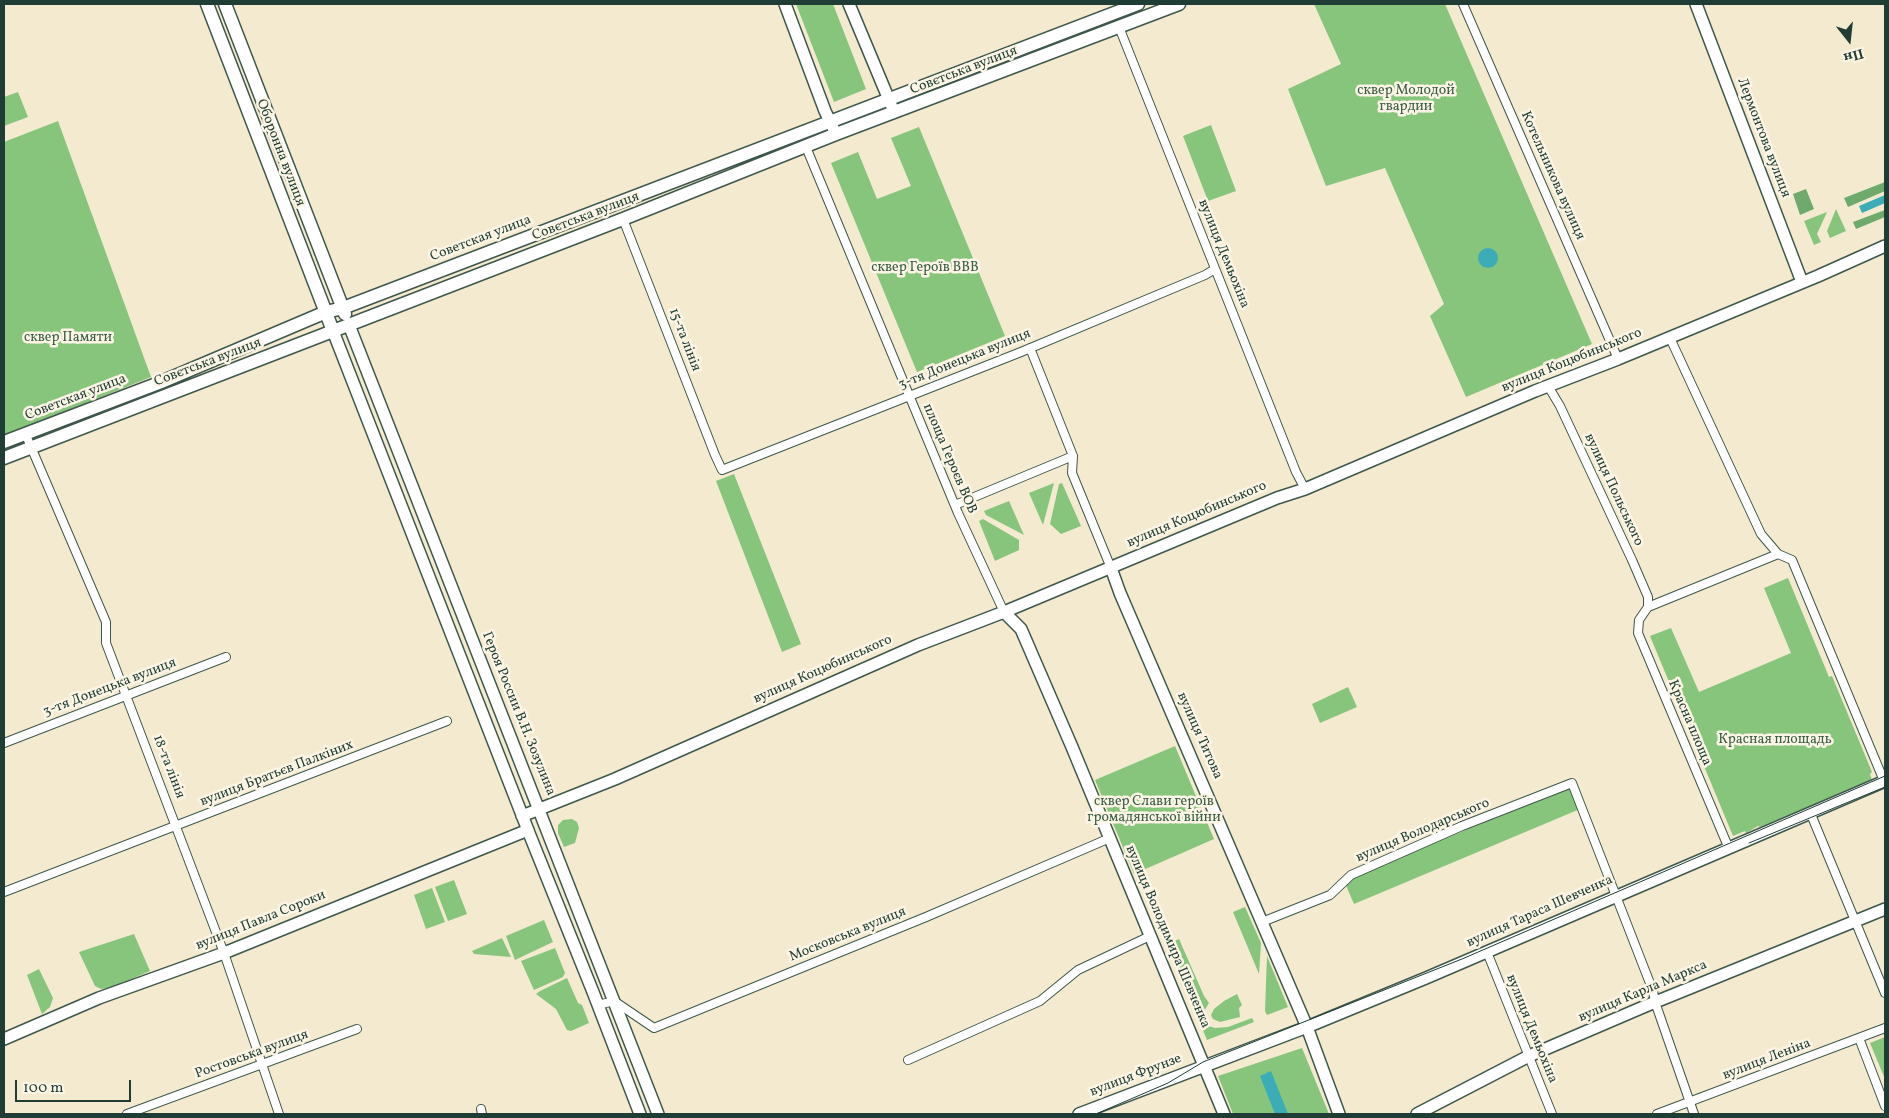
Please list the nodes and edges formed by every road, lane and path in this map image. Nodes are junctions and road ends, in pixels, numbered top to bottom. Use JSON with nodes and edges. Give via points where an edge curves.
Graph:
{"nodes":[{"id":1,"x":207,"y":4,"type":"edge"},
{"id":2,"x":225,"y":4,"type":"edge"},
{"id":3,"x":785,"y":4,"type":"edge"},
{"id":4,"x":849,"y":4,"type":"edge"},
{"id":5,"x":1138,"y":4,"type":"edge"},
{"id":6,"x":1179,"y":4,"type":"edge"},
{"id":7,"x":1463,"y":4,"type":"edge"},
{"id":8,"x":1696,"y":4,"type":"edge"},
{"id":9,"x":1119,"y":27,"type":"junction"},
{"id":10,"x":888,"y":100,"type":"junction"},
{"id":11,"x":895,"y":113,"type":"junction"},
{"id":12,"x":830,"y":122,"type":"junction"},
{"id":13,"x":836,"y":134,"type":"junction"},
{"id":14,"x":806,"y":147,"type":"junction"},
{"id":15,"x":623,"y":220,"type":"junction"},
{"id":16,"x":1885,"y":246,"type":"edge"},
{"id":17,"x":1215,"y":269,"type":"junction"},
{"id":18,"x":1802,"y":282,"type":"junction"},
{"id":19,"x":343,"y":308,"type":"junction"},
{"id":20,"x":326,"y":312,"type":"junction"},
{"id":21,"x":349,"y":325,"type":"junction"},
{"id":22,"x":333,"y":331,"type":"junction"},
{"id":23,"x":1670,"y":338,"type":"junction"},
{"id":24,"x":1030,"y":348,"type":"junction"},
{"id":25,"x":1618,"y":359,"type":"junction"},
{"id":26,"x":1548,"y":386,"type":"junction"},
{"id":27,"x":909,"y":396,"type":"junction"},
{"id":28,"x":25,"y":433,"type":"junction"},
{"id":29,"x":4,"y":442,"type":"edge"},
{"id":30,"x":31,"y":447,"type":"junction"},
{"id":31,"x":1073,"y":456,"type":"junction"},
{"id":32,"x":4,"y":458,"type":"edge"},
{"id":33,"x":722,"y":470,"type":"joint"},
{"id":34,"x":1305,"y":489,"type":"junction"},
{"id":35,"x":954,"y":505,"type":"junction"},
{"id":36,"x":1778,"y":554,"type":"junction"},
{"id":37,"x":1111,"y":568,"type":"junction"},
{"id":38,"x":1648,"y":607,"type":"junction"},
{"id":39,"x":1004,"y":612,"type":"junction"},
{"id":40,"x":226,"y":657,"type":"dead end"},
{"id":41,"x":127,"y":695,"type":"junction"},
{"id":42,"x":447,"y":721,"type":"dead end"},
{"id":43,"x":4,"y":743,"type":"edge"},
{"id":44,"x":1885,"y":781,"type":"edge"},
{"id":45,"x":540,"y":810,"type":"junction"},
{"id":46,"x":1810,"y":812,"type":"junction"},
{"id":47,"x":522,"y":816,"type":"junction"},
{"id":48,"x":177,"y":826,"type":"junction"},
{"id":49,"x":528,"y":830,"type":"junction"},
{"id":50,"x":1110,"y":838,"type":"junction"},
{"id":51,"x":1727,"y":849,"type":"junction"},
{"id":52,"x":4,"y":892,"type":"edge"},
{"id":53,"x":1616,"y":895,"type":"junction"},
{"id":54,"x":1885,"y":909,"type":"edge"},
{"id":55,"x":1856,"y":921,"type":"junction"},
{"id":56,"x":1262,"y":922,"type":"junction"},
{"id":57,"x":1150,"y":936,"type":"junction"},
{"id":58,"x":1487,"y":952,"type":"junction"},
{"id":59,"x":224,"y":953,"type":"junction"},
{"id":60,"x":1885,"y":993,"type":"edge"},
{"id":61,"x":614,"y":1001,"type":"junction"},
{"id":62,"x":1655,"y":1002,"type":"junction"},
{"id":63,"x":598,"y":1005,"type":"junction"},
{"id":64,"x":1307,"y":1027,"type":"junction"},
{"id":65,"x":1885,"y":1028,"type":"edge"},
{"id":66,"x":357,"y":1029,"type":"dead end"},
{"id":67,"x":1859,"y":1038,"type":"junction"},
{"id":68,"x":4,"y":1039,"type":"edge"},
{"id":69,"x":1530,"y":1056,"type":"junction"},
{"id":70,"x":908,"y":1060,"type":"dead end"},
{"id":71,"x":262,"y":1064,"type":"junction"},
{"id":72,"x":1204,"y":1066,"type":"junction"},
{"id":73,"x":1690,"y":1102,"type":"junction"},
{"id":74,"x":1885,"y":1106,"type":"edge"},
{"id":75,"x":127,"y":1114,"type":"edge"},
{"id":76,"x":279,"y":1114,"type":"edge"},
{"id":77,"x":640,"y":1114,"type":"edge"},
{"id":78,"x":658,"y":1114,"type":"edge"},
{"id":79,"x":1079,"y":1114,"type":"edge"},
{"id":80,"x":1224,"y":1114,"type":"edge"},
{"id":81,"x":1339,"y":1114,"type":"edge"},
{"id":82,"x":1417,"y":1114,"type":"edge"},
{"id":83,"x":1552,"y":1114,"type":"edge"},
{"id":84,"x":1658,"y":1114,"type":"edge"},
{"id":85,"x":1694,"y":1114,"type":"edge"}],
"edges":[{"from":1,"to":20,"type":"main road","name":"Оборонна вулиця"},
{"from":2,"to":19,"type":"main road","name":"Оборонна вулиця"},
{"from":3,"to":12,"type":"street"},
{"from":4,"to":10,"type":"street"},
{"from":5,"to":10,"type":"main road","name":"Советская улица"},
{"from":6,"to":9,"type":"main road","name":"Совєтська вулиця"},
{"from":7,"to":25,"type":"street","name":"Котельникова вулиця"},
{"from":8,"to":18,"type":"street","name":"Лермонтова вулиця"},
{"from":9,"to":11,"type":"main road","name":"Совєтська вулиця"},
{"from":9,"to":17,"type":"street","name":"вулиця Демьохіна"},
{"from":10,"to":11,"type":"street"},
{"from":10,"to":12,"type":"main road","name":"Советская улица"},
{"from":11,"to":13,"type":"main road","name":"Совєтська вулиця"},
{"from":12,"to":13,"type":"street"},
{"from":12,"to":19,"type":"main road","name":"Советская улица"},
{"from":13,"to":14,"type":"main road","name":"Совєтська вулиця"},
{"from":14,"to":15,"type":"main road","name":"Совєтська вулиця"},
{"from":14,"to":27,"type":"street","name":"площа Героєв ВОВ"},
{"from":15,"to":21,"type":"main road","name":"Совєтська вулиця"},
{"from":15,"to":33,"type":"street","name":"15-та лінія"},
{"from":16,"to":18,"type":"street","name":"вулиця Коцюбинського"},
{"from":17,"to":24,"type":"street","name":"3-тя Донецька вулиця"},
{"from":17,"to":34,"type":"street","name":"вулиця Демьохіна"},
{"from":18,"to":23,"type":"street","name":"вулиця Коцюбинського"},
{"from":19,"to":20,"type":"main road","name":"Советская улица"},
{"from":19,"to":21,"type":"main road","name":"Оборонна вулиця"},
{"from":20,"to":22,"type":"main road","name":"Оборонна вулиця"},
{"from":20,"to":28,"type":"main road","name":"Советская улица","via":[[159,383]]},
{"from":21,"to":22,"type":"main road","name":"Совєтська вулиця"},
{"from":21,"to":45,"type":"street","name":"Героя России В.Н. Зозулина"},
{"from":22,"to":30,"type":"main road","name":"Совєтська вулиця"},
{"from":22,"to":47,"type":"street"},
{"from":23,"to":25,"type":"street","name":"вулиця Коцюбинського"},
{"from":23,"to":36,"type":"street","via":[[1761,534]]},
{"from":24,"to":27,"type":"street","name":"3-тя Донецька вулиця"},
{"from":24,"to":31,"type":"street"},
{"from":25,"to":26,"type":"street","name":"вулиця Коцюбинського"},
{"from":26,"to":34,"type":"street","name":"вулиця Коцюбинського"},
{"from":26,"to":38,"type":"street","name":"вулиця Польського","via":[[1632,560],[1646,591]]},
{"from":27,"to":33,"type":"street","name":"3-тя Донецька вулиця"},
{"from":27,"to":35,"type":"street","name":"площа Героєв ВОВ"},
{"from":28,"to":29,"type":"main road","name":"Советская улица"},
{"from":28,"to":30,"type":"street","name":"18-та лінія"},
{"from":30,"to":32,"type":"main road","name":"Совєтська вулиця"},
{"from":30,"to":41,"type":"street","name":"18-та лінія","via":[[106,622],[106,643]]},
{"from":31,"to":35,"type":"street"},
{"from":31,"to":37,"type":"street","via":[[1072,473]]},
{"from":34,"to":37,"type":"street","name":"вулиця Коцюбинського"},
{"from":35,"to":39,"type":"street","name":"площа Героєв ВОВ"},
{"from":36,"to":38,"type":"street"},
{"from":36,"to":44,"type":"street","via":[[1792,560]]},
{"from":37,"to":39,"type":"street","name":"вулиця Коцюбинського"},
{"from":37,"to":56,"type":"street","name":"вулиця Титова"},
{"from":38,"to":51,"type":"street","name":"Красна площа","via":[[1639,620],[1638,634]]},
{"from":39,"to":45,"type":"street","name":"вулиця Коцюбинського","via":[[918,645]]},
{"from":39,"to":50,"type":"street","name":"вулиця Володимира Шевченка","via":[[1021,629]]},
{"from":40,"to":41,"type":"street","name":"3-тя Донецька вулиця"},
{"from":41,"to":43,"type":"street","name":"3-тя Донецька вулиця"},
{"from":41,"to":48,"type":"street","name":"18-та лінія"},
{"from":42,"to":48,"type":"street","name":"вулиця Братьєв Палкіних"},
{"from":44,"to":46,"type":"street","name":"вулиця Тараса Шевченка"},
{"from":45,"to":47,"type":"street","name":"вулиця Коцюбинського"},
{"from":45,"to":61,"type":"street","name":"Героя России В.Н. Зозулина"},
{"from":46,"to":51,"type":"street","name":"вулиця Тараса Шевченка"},
{"from":46,"to":55,"type":"street"},
{"from":47,"to":49,"type":"street"},
{"from":48,"to":52,"type":"street","name":"вулиця Братьєв Палкіних"},
{"from":48,"to":59,"type":"street","name":"18-та лінія"},
{"from":49,"to":59,"type":"street","name":"вулиця Павла Сороки"},
{"from":49,"to":63,"type":"street"},
{"from":50,"to":57,"type":"street","name":"вулиця Володимира Шевченка"},
{"from":50,"to":61,"type":"street","name":"Московська вулиця","via":[[654,1028]]},
{"from":51,"to":53,"type":"street","name":"вулиця Тараса Шевченка"},
{"from":53,"to":56,"type":"street","name":"вулиця Володарського","via":[[1572,783],[1462,826],[1351,875],[1330,895]]},
{"from":53,"to":58,"type":"street","name":"вулиця Тараса Шевченка"},
{"from":53,"to":62,"type":"street"},
{"from":54,"to":55,"type":"street","name":"вулиця Карла Маркса"},
{"from":55,"to":60,"type":"street"},
{"from":55,"to":62,"type":"street","name":"вулиця Карла Маркса"},
{"from":56,"to":64,"type":"street","name":"вулиця Титова"},
{"from":57,"to":70,"type":"street","via":[[1078,970],[1040,1001]]},
{"from":57,"to":72,"type":"street","name":"вулиця Володимира Шевченка"},
{"from":58,"to":64,"type":"street","name":"вулиця Тараса Шевченка"},
{"from":58,"to":69,"type":"street","name":"вулиця Демьохіна"},
{"from":59,"to":68,"type":"street","name":"вулиця Павла Сороки","via":[[99,998]]},
{"from":59,"to":71,"type":"street","name":"18-та лінія"},
{"from":61,"to":63,"type":"street"},
{"from":61,"to":78,"type":"street","name":"Героя России В.Н. Зозулина"},
{"from":62,"to":69,"type":"street","name":"вулиця Карла Маркса"},
{"from":62,"to":73,"type":"street"},
{"from":63,"to":77,"type":"street"},
{"from":64,"to":72,"type":"street","name":"вулиця Тараса Шевченка"},
{"from":64,"to":81,"type":"street","name":"вулиця Титова"},
{"from":65,"to":67,"type":"street","name":"вулиця Леніна"},
{"from":66,"to":71,"type":"street","name":"Ростовська вулиця"},
{"from":67,"to":73,"type":"street","name":"вулиця Леніна"},
{"from":67,"to":74,"type":"street"},
{"from":69,"to":82,"type":"street","name":"вулиця Карла Маркса"},
{"from":69,"to":83,"type":"street","name":"вулиця Демьохіна"},
{"from":71,"to":75,"type":"street","name":"Ростовська вулиця"},
{"from":71,"to":76,"type":"street","name":"18-та лінія"},
{"from":72,"to":79,"type":"street","name":"вулиця Фрунзе"},
{"from":72,"to":80,"type":"street","name":"вулиця Володимира Шевченка"},
{"from":73,"to":84,"type":"street","name":"вулиця Леніна"},
{"from":73,"to":85,"type":"street"}]}
